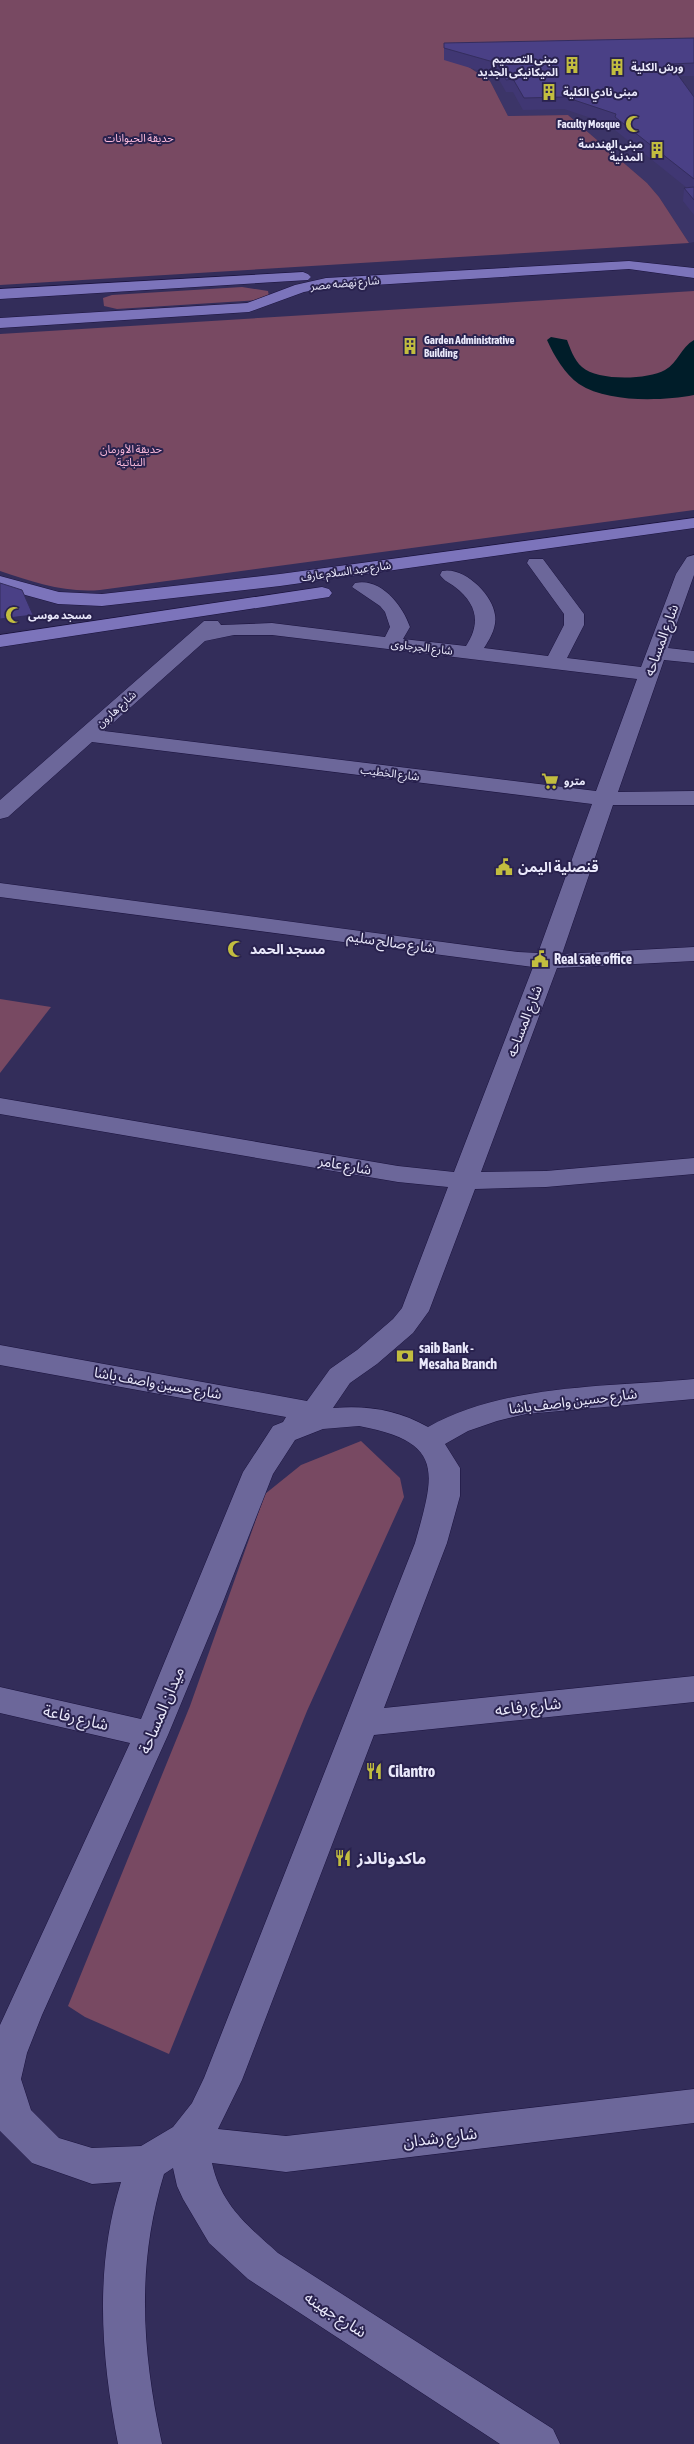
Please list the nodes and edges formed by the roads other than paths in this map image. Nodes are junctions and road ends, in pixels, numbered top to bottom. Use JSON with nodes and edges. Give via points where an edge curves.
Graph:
{"nodes":[{"id":1,"x":674,"y":255,"type":"dead end"},
{"id":2,"x":694,"y":273,"type":"edge"},
{"id":3,"x":169,"y":285,"type":"junction"},
{"id":4,"x":0,"y":294,"type":"edge"},
{"id":5,"x":179,"y":312,"type":"junction"},
{"id":6,"x":0,"y":323,"type":"edge"},
{"id":7,"x":694,"y":523,"type":"edge"},
{"id":8,"x":565,"y":559,"type":"dead end"},
{"id":9,"x":694,"y":561,"type":"edge"},
{"id":10,"x":536,"y":563,"type":"junction"},
{"id":11,"x":449,"y":575,"type":"junction"},
{"id":12,"x":0,"y":582,"type":"edge"},
{"id":13,"x":362,"y":587,"type":"junction"},
{"id":14,"x":219,"y":588,"type":"junction"},
{"id":15,"x":234,"y":606,"type":"junction"},
{"id":16,"x":197,"y":637,"type":"junction"},
{"id":17,"x":0,"y":641,"type":"edge"},
{"id":18,"x":391,"y":643,"type":"junction"},
{"id":19,"x":471,"y":653,"type":"junction"},
{"id":20,"x":694,"y":657,"type":"edge"},
{"id":21,"x":554,"y":662,"type":"junction"},
{"id":22,"x":652,"y":664,"type":"junction"},
{"id":23,"x":87,"y":735,"type":"junction"},
{"id":24,"x":694,"y":798,"type":"edge"},
{"id":25,"x":605,"y":799,"type":"junction"},
{"id":26,"x":0,"y":812,"type":"edge"},
{"id":27,"x":0,"y":890,"type":"edge"},
{"id":28,"x":694,"y":954,"type":"edge"},
{"id":29,"x":547,"y":961,"type":"junction"},
{"id":30,"x":0,"y":1106,"type":"edge"},
{"id":31,"x":694,"y":1166,"type":"edge"},
{"id":32,"x":463,"y":1182,"type":"junction"},
{"id":33,"x":0,"y":1355,"type":"edge"},
{"id":34,"x":694,"y":1389,"type":"edge"},
{"id":35,"x":315,"y":1412,"type":"junction"},
{"id":36,"x":284,"y":1433,"type":"junction"},
{"id":37,"x":428,"y":1440,"type":"junction"},
{"id":38,"x":694,"y":1689,"type":"edge"},
{"id":39,"x":0,"y":1700,"type":"edge"},
{"id":40,"x":362,"y":1723,"type":"junction"},
{"id":41,"x":151,"y":1735,"type":"junction"},
{"id":42,"x":1,"y":2081,"type":"edge"},
{"id":43,"x":694,"y":2106,"type":"edge"},
{"id":44,"x":187,"y":2139,"type":"junction"},
{"id":45,"x":147,"y":2163,"type":"junction"},
{"id":46,"x":140,"y":2444,"type":"edge"},
{"id":47,"x":538,"y":2444,"type":"edge"}],
"edges":[{"from":1,"to":3,"type":"main road","name":"شارع نهضه مصر"},
{"from":2,"to":5,"type":"main road","name":"شارع نهضه مصر","via":[[628,265],[326,283],[287,292],[249,307]]},
{"from":3,"to":4,"type":"main road","name":"شارع نهضه مصر"},
{"from":3,"to":5,"type":"main road","via":[[194,296],[193,305]]},
{"from":5,"to":6,"type":"main road","name":"شارع نهضه مصر"},
{"from":7,"to":14,"type":"main road","name":"شارع عبد السلام عارف"},
{"from":8,"to":10,"type":"main road","name":"شارع عبد السلام عارف"},
{"from":9,"to":22,"type":"street","name":"شارع المساحه","via":[[685,574]]},
{"from":10,"to":11,"type":"main road","name":"شارع عبد السلام عارف"},
{"from":10,"to":21,"type":"street","via":[[574,614],[574,625]]},
{"from":11,"to":13,"type":"main road","name":"شارع عبد السلام عارف"},
{"from":11,"to":19,"type":"street","via":[[469,587],[482,603],[485,630]]},
{"from":12,"to":14,"type":"main road","name":"شارع عبد السلام عارف","via":[[46,596],[87,601]]},
{"from":13,"to":15,"type":"main road","name":"شارع عبد السلام عارف"},
{"from":13,"to":18,"type":"street","via":[[386,599],[398,618],[400,627]]},
{"from":14,"to":15,"type":"main road"},
{"from":15,"to":16,"type":"street","name":"شارع هارون"},
{"from":15,"to":17,"type":"main road","name":"شارع عبد السلام عارف"},
{"from":16,"to":18,"type":"street","name":"شارع الجرجاوى","via":[[210,632],[251,628]]},
{"from":16,"to":23,"type":"street","name":"شارع هارون"},
{"from":18,"to":19,"type":"street","name":"شارع الجرجاوى"},
{"from":19,"to":21,"type":"street","name":"شارع الجرجاوى"},
{"from":20,"to":22,"type":"street","name":"شارع الجرجاوى"},
{"from":21,"to":22,"type":"street","name":"شارع الجرجاوى"},
{"from":22,"to":25,"type":"street","name":"شارع المساحه"},
{"from":23,"to":25,"type":"street","name":"شارع الخطيب"},
{"from":23,"to":26,"type":"street","name":"شارع هارون"},
{"from":24,"to":25,"type":"street","name":"شارع الخطيب"},
{"from":25,"to":29,"type":"street","name":"شارع المساحه"},
{"from":27,"to":29,"type":"street","name":"شارع صالح سليم"},
{"from":28,"to":29,"type":"street","name":"شارع صالح سليم"},
{"from":29,"to":32,"type":"street","name":"شارع المساحه"},
{"from":30,"to":32,"type":"street","name":"شارع عامر","via":[[398,1174]]},
{"from":31,"to":32,"type":"street","name":"شارع عامر","via":[[514,1181]]},
{"from":32,"to":35,"type":"street","name":"شارع المساحه","via":[[415,1310],[403,1326],[340,1376]]},
{"from":33,"to":35,"type":"street","name":"شارع حسين واصف باشا"},
{"from":34,"to":37,"type":"street","name":"شارع حسين واصف باشا","via":[[526,1404],[474,1418]]},
{"from":35,"to":36,"type":"street","name":"شارع المساحه"},
{"from":36,"to":37,"type":"street","name":"ميدان المساحة","via":[[319,1419],[358,1416],[397,1423]]},
{"from":36,"to":41,"type":"street","name":"ميدان المساحة","via":[[258,1472]]},
{"from":37,"to":40,"type":"street","name":"ميدان المساحة","via":[[445,1468],[444,1496],[432,1543]]},
{"from":38,"to":40,"type":"street","name":"شارع رفاعه"},
{"from":39,"to":41,"type":"street","name":"شارع رفاعة"},
{"from":40,"to":44,"type":"street","name":"ميدان المساحة","via":[[223,2080],[206,2115]]},
{"from":41,"to":42,"type":"street","name":"ميدان المساحة","via":[[23,2015]]},
{"from":42,"to":45,"type":"street","name":"ميدان المساحة","via":[[14,2119],[46,2150],[92,2166]]},
{"from":43,"to":44,"type":"street","name":"شارع رشدان","via":[[294,2153],[252,2152]]},
{"from":44,"to":45,"type":"street","name":"ميدان المساحة"},
{"from":44,"to":47,"type":"street","name":"شارع جهينه","via":[[197,2186],[223,2230],[263,2266]]},
{"from":45,"to":46,"type":"street","via":[[128,2235],[122,2313],[129,2393]]}]}
